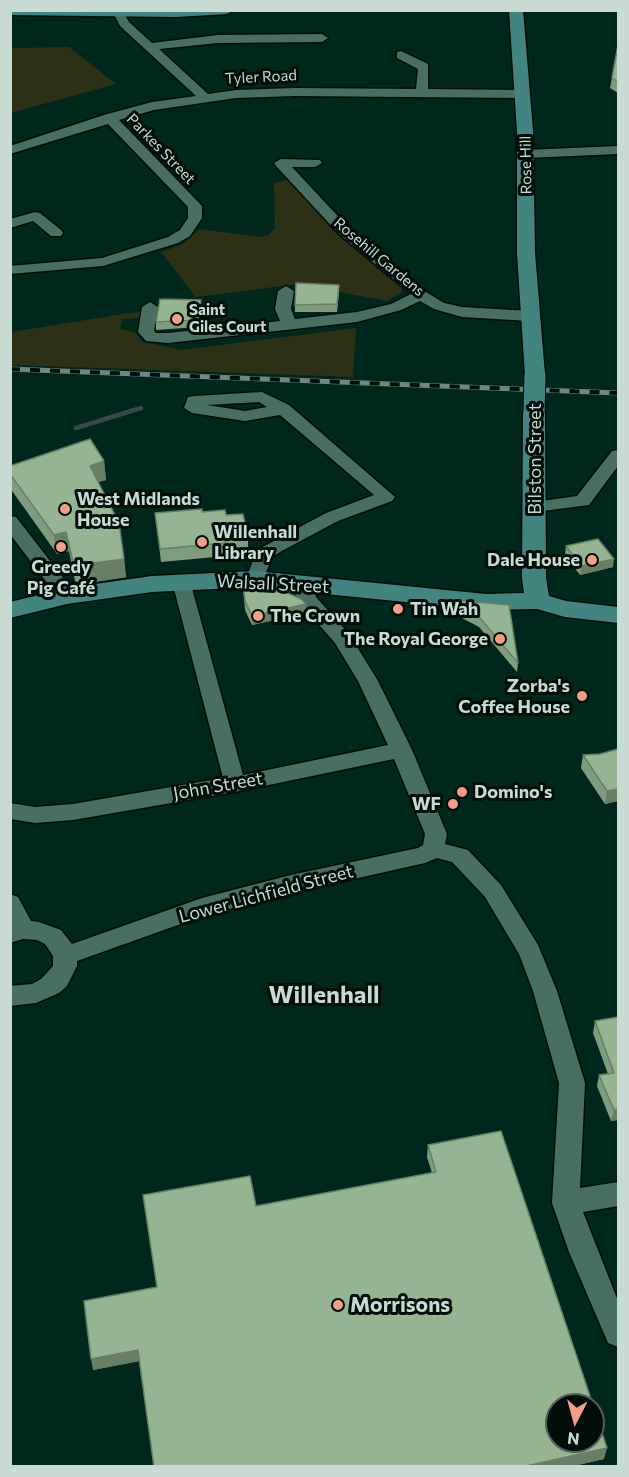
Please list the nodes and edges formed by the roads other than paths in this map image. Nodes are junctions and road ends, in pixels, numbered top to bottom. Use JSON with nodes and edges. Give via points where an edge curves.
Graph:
{"nodes":[{"id":1,"x":227,"y":10,"type":"edge"},
{"id":2,"x":10,"y":11,"type":"edge"},
{"id":3,"x":117,"y":12,"type":"junction"},
{"id":4,"x":516,"y":12,"type":"edge"},
{"id":5,"x":322,"y":38,"type":"dead end"},
{"id":6,"x":148,"y":46,"type":"junction"},
{"id":7,"x":401,"y":54,"type":"dead end"},
{"id":8,"x":422,"y":93,"type":"junction"},
{"id":9,"x":522,"y":94,"type":"junction"},
{"id":10,"x":204,"y":97,"type":"junction"},
{"id":11,"x":109,"y":118,"type":"junction"},
{"id":12,"x":10,"y":150,"type":"edge"},
{"id":13,"x":618,"y":150,"type":"edge"},
{"id":14,"x":526,"y":154,"type":"junction"},
{"id":15,"x":315,"y":163,"type":"dead end"},
{"id":16,"x":10,"y":224,"type":"edge"},
{"id":17,"x":56,"y":233,"type":"dead end"},
{"id":18,"x":10,"y":270,"type":"edge"},
{"id":19,"x":285,"y":291,"type":"dead end"},
{"id":20,"x":421,"y":295,"type":"junction"},
{"id":21,"x":150,"y":307,"type":"dead end"},
{"id":22,"x":530,"y":316,"type":"junction"},
{"id":23,"x":290,"y":326,"type":"junction"},
{"id":24,"x":283,"y":409,"type":"dead end"},
{"id":25,"x":618,"y":455,"type":"edge"},
{"id":26,"x":535,"y":507,"type":"junction"},
{"id":27,"x":10,"y":521,"type":"edge"},
{"id":28,"x":255,"y":579,"type":"junction"},
{"id":29,"x":181,"y":581,"type":"junction"},
{"id":30,"x":306,"y":584,"type":"junction"},
{"id":31,"x":67,"y":596,"type":"junction"},
{"id":32,"x":538,"y":601,"type":"junction"},
{"id":33,"x":10,"y":610,"type":"edge"},
{"id":34,"x":618,"y":615,"type":"edge"},
{"id":35,"x":401,"y":750,"type":"junction"},
{"id":36,"x":235,"y":784,"type":"junction"},
{"id":37,"x":10,"y":811,"type":"edge"},
{"id":38,"x":35,"y":815,"type":"junction"},
{"id":39,"x":10,"y":821,"type":"edge"},
{"id":40,"x":433,"y":849,"type":"junction"},
{"id":41,"x":10,"y":903,"type":"edge"},
{"id":42,"x":17,"y":932,"type":"edge"},
{"id":43,"x":65,"y":956,"type":"junction"},
{"id":44,"x":10,"y":996,"type":"edge"},
{"id":45,"x":618,"y":1194,"type":"edge"},
{"id":46,"x":566,"y":1203,"type":"junction"},
{"id":47,"x":618,"y":1333,"type":"edge"}],
"edges":[{"from":1,"to":3,"type":"main road"},
{"from":2,"to":3,"type":"main road"},
{"from":3,"to":6,"type":"street","via":[[120,21]]},
{"from":4,"to":9,"type":"main road","name":"Rose Hill"},
{"from":5,"to":6,"type":"street","via":[[218,39]]},
{"from":6,"to":10,"type":"street"},
{"from":7,"to":8,"type":"street","via":[[424,67]]},
{"from":8,"to":9,"type":"street","name":"Tyler Road"},
{"from":8,"to":10,"type":"street","name":"Tyler Road","via":[[383,98],[272,92]]},
{"from":9,"to":14,"type":"main road","name":"Rose Hill"},
{"from":10,"to":11,"type":"street","name":"Tyler Road"},
{"from":11,"to":12,"type":"street","name":"Tyler Road"},
{"from":11,"to":18,"type":"street","name":"Parkes Street","via":[[195,206],[195,218],[185,233],[173,240],[103,262]]},
{"from":13,"to":14,"type":"street"},
{"from":14,"to":22,"type":"main road","name":"Rose Hill"},
{"from":15,"to":20,"type":"street","name":"Rosehill Gardens","via":[[281,163],[344,231]]},
{"from":16,"to":17,"type":"street","via":[[35,216]]},
{"from":19,"to":23,"type":"street","via":[[283,309]]},
{"from":20,"to":22,"type":"street","name":"Rosehill Gardens","via":[[439,306],[462,312]]},
{"from":20,"to":23,"type":"street","via":[[396,307],[357,317]]},
{"from":21,"to":23,"type":"street","via":[[144,328],[152,338]]},
{"from":22,"to":26,"type":"main road","name":"Bilston Street","bridge":true,"via":[[535,375]]},
{"from":24,"to":28,"type":"street","via":[[386,497],[332,517],[273,548],[264,554]]},
{"from":25,"to":26,"type":"street","via":[[583,501]]},
{"from":26,"to":32,"type":"main road","name":"Bilston Street","via":[[534,578]]},
{"from":27,"to":31,"type":"street"},
{"from":28,"to":29,"type":"main road","name":"Walsall Street"},
{"from":28,"to":30,"type":"main road","name":"Walsall Street"},
{"from":29,"to":31,"type":"main road","name":"Walsall Street"},
{"from":29,"to":36,"type":"street"},
{"from":30,"to":32,"type":"main road","name":"Walsall Street","via":[[486,602]]},
{"from":30,"to":35,"type":"street","via":[[308,600],[342,639],[369,681]]},
{"from":31,"to":33,"type":"main road","name":"Walsall Street"},
{"from":32,"to":34,"type":"main road","name":"Walsall Street","via":[[565,609]]},
{"from":35,"to":36,"type":"street","name":"John Street"},
{"from":35,"to":40,"type":"street","via":[[436,834]]},
{"from":36,"to":38,"type":"street","name":"John Street"},
{"from":37,"to":38,"type":"street"},
{"from":38,"to":39,"type":"street"},
{"from":40,"to":43,"type":"street","name":"Lower Lichfield Street","via":[[425,855],[202,907]]},
{"from":40,"to":46,"type":"street","via":[[460,856],[493,891],[530,952],[545,991],[572,1083]]},
{"from":41,"to":42,"type":"street"},
{"from":42,"to":43,"type":"street","via":[[39,931],[53,937]]},
{"from":43,"to":44,"type":"street","via":[[65,966],[50,986],[36,993]]},
{"from":45,"to":46,"type":"street"},
{"from":46,"to":47,"type":"street"}]}
